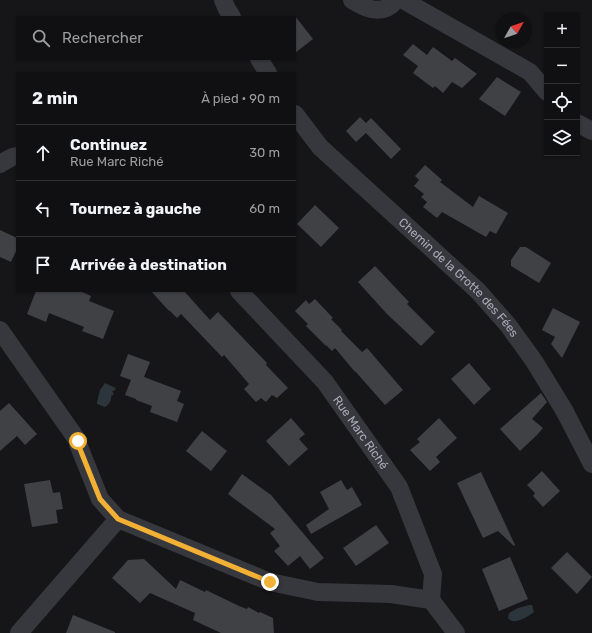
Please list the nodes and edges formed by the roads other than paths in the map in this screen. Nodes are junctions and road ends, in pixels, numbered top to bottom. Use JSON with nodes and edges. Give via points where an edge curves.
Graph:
{"nodes":[{"id":1,"x":223,"y":0,"type":"edge"},
{"id":2,"x":352,"y":0,"type":"edge"},
{"id":3,"x":396,"y":0,"type":"edge"},
{"id":4,"x":403,"y":0,"type":"edge"},
{"id":5,"x":231,"y":16,"type":"edge"},
{"id":6,"x":259,"y":60,"type":"edge"},
{"id":7,"x":267,"y":72,"type":"edge"},
{"id":8,"x":544,"y":88,"type":"edge"},
{"id":9,"x":296,"y":115,"type":"edge"},
{"id":10,"x":580,"y":125,"type":"edge"},
{"id":11,"x":592,"y":131,"type":"edge"},
{"id":12,"x":16,"y":156,"type":"edge"},
{"id":13,"x":0,"y":164,"type":"edge"},
{"id":14,"x":240,"y":292,"type":"edge"},
{"id":15,"x":0,"y":330,"type":"edge"},
{"id":16,"x":592,"y":464,"type":"edge"},
{"id":17,"x":118,"y":519,"type":"junction"},
{"id":18,"x":431,"y":600,"type":"junction"},
{"id":19,"x":19,"y":633,"type":"edge"},
{"id":20,"x":456,"y":633,"type":"edge"}],
"edges":[{"from":1,"to":5,"type":"street"},
{"from":2,"to":3,"type":"street","via":[[362,7],[373,10],[384,9]]},
{"from":4,"to":8,"type":"street","via":[[530,72]]},
{"from":6,"to":7,"type":"street"},
{"from":9,"to":16,"type":"street","name":"Chemin de la Grotte des Fées","via":[[320,147],[478,291],[508,325],[564,410]]},
{"from":10,"to":11,"type":"street"},
{"from":12,"to":13,"type":"street"},
{"from":14,"to":18,"type":"street","name":"Rue Marc Riché","via":[[324,382],[399,487],[433,574]]},
{"from":15,"to":17,"type":"street","via":[[78,441],[100,499]]},
{"from":17,"to":18,"type":"street","via":[[270,582],[318,592],[390,594]]},
{"from":17,"to":19,"type":"street"},
{"from":18,"to":20,"type":"street"}]}
